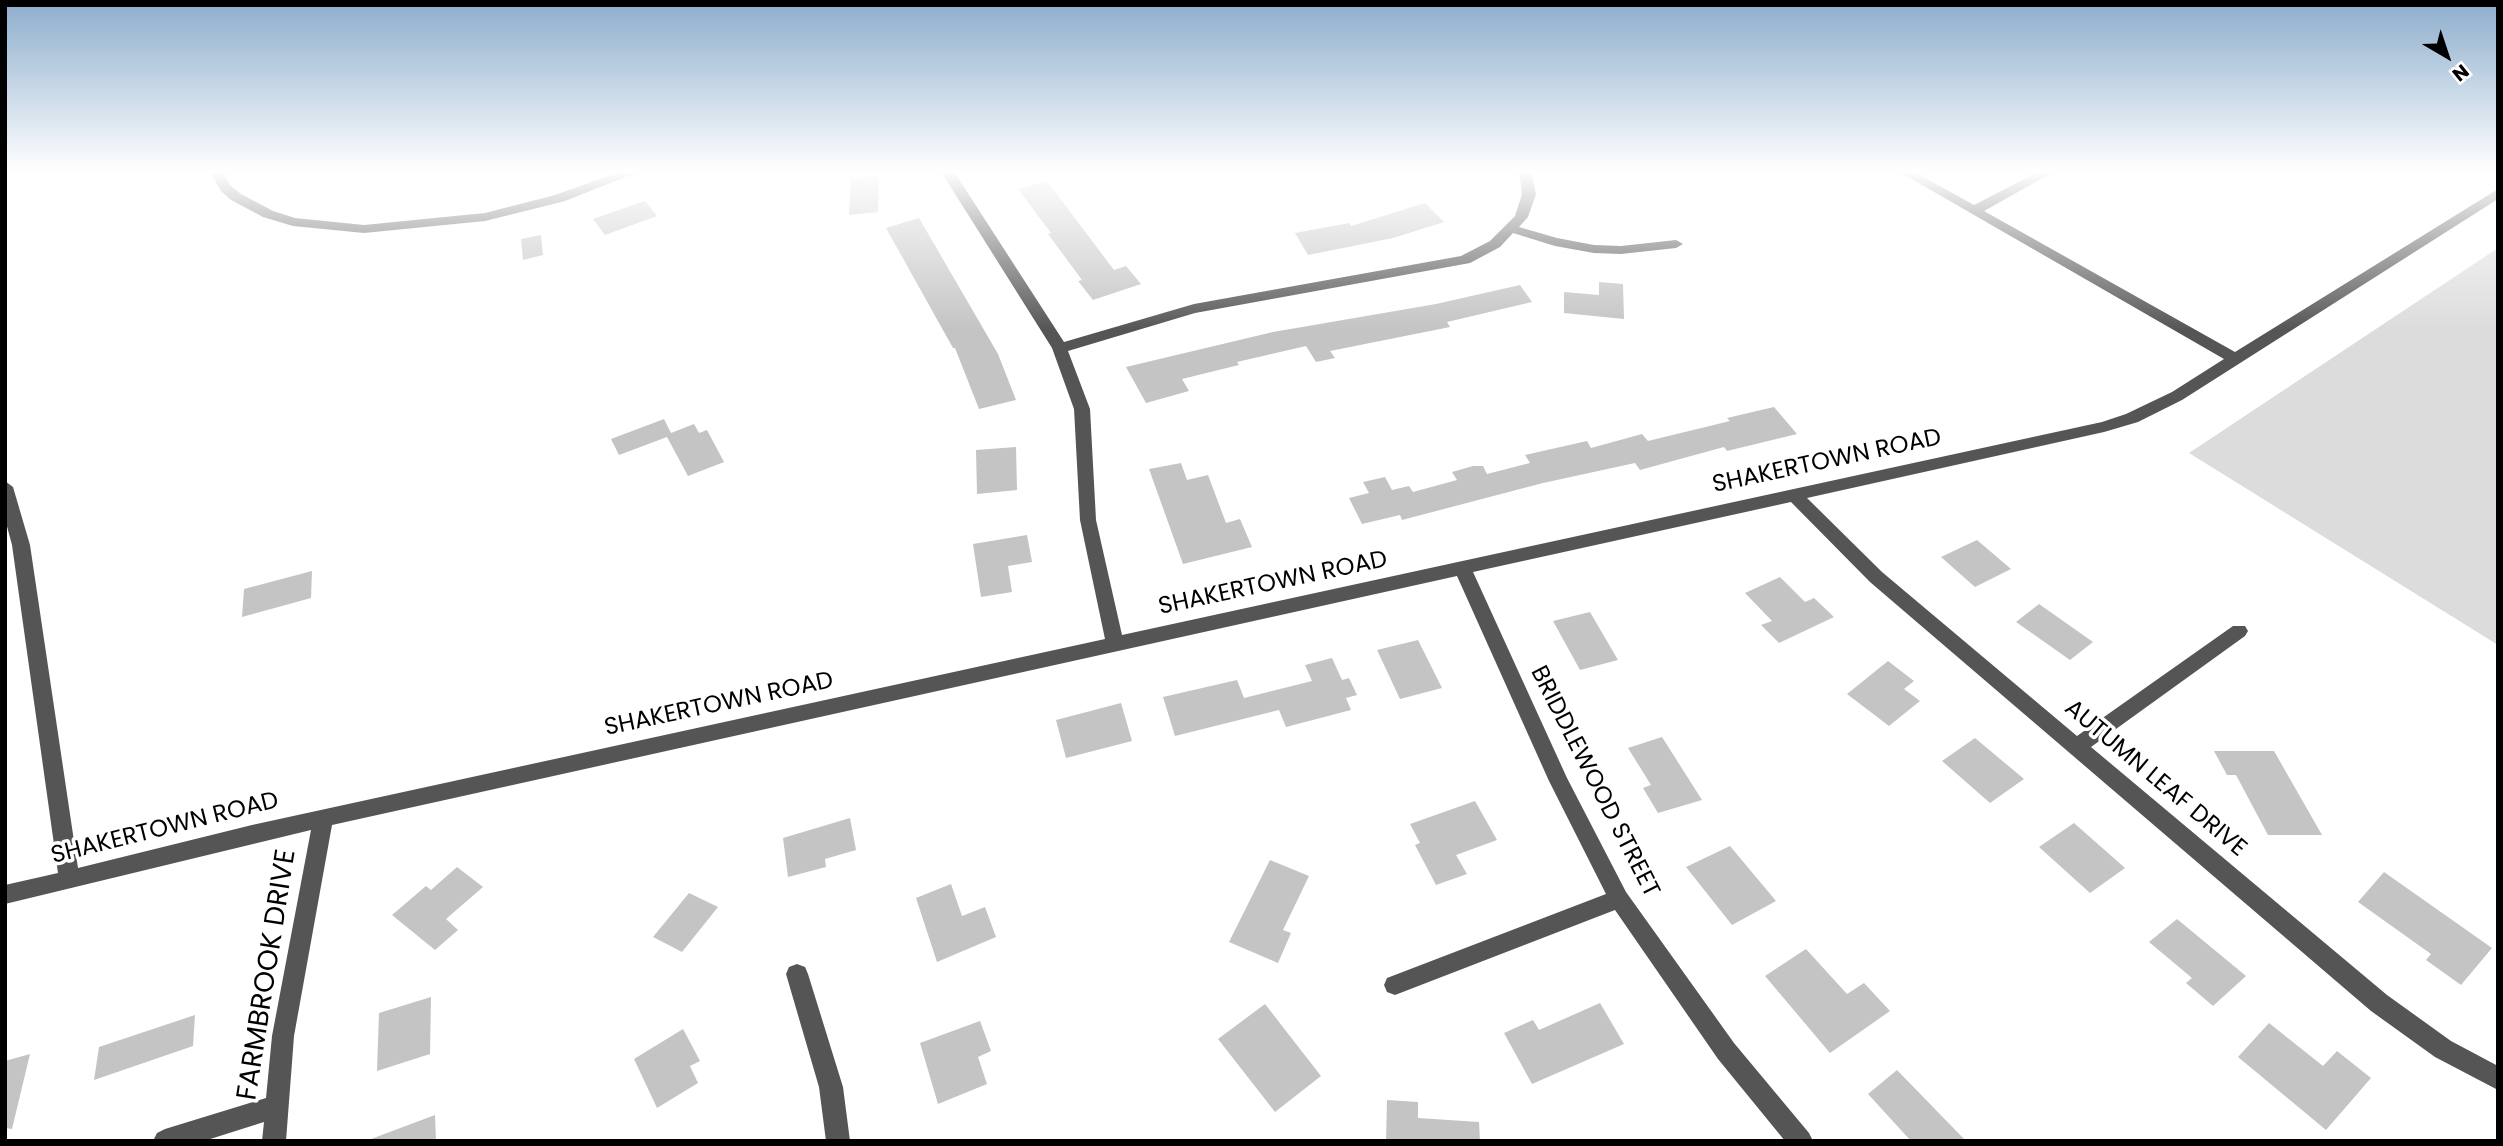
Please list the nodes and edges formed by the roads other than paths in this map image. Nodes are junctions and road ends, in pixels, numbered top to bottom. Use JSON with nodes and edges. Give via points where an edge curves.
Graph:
{"nodes":[{"id":1,"x":308,"y":223,"type":"edge"},
{"id":2,"x":437,"y":223,"type":"edge"},
{"id":3,"x":981,"y":223,"type":"edge"},
{"id":4,"x":1515,"y":223,"type":"edge"},
{"id":5,"x":1997,"y":223,"type":"edge"},
{"id":6,"x":2450,"y":223,"type":"edge"},
{"id":7,"x":1510,"y":228,"type":"junction"},
{"id":8,"x":1676,"y":244,"type":"dead end"},
{"id":9,"x":1060,"y":348,"type":"junction"},
{"id":10,"x":2235,"y":359,"type":"junction"},
{"id":11,"x":5,"y":487,"type":"edge"},
{"id":12,"x":1795,"y":496,"type":"junction"},
{"id":13,"x":1463,"y":569,"type":"junction"},
{"id":14,"x":2239,"y":631,"type":"dead end"},
{"id":15,"x":1115,"y":645,"type":"junction"},
{"id":16,"x":2076,"y":747,"type":"junction"},
{"id":17,"x":323,"y":819,"type":"junction"},
{"id":18,"x":69,"y":879,"type":"junction"},
{"id":19,"x":5,"y":895,"type":"edge"},
{"id":20,"x":1619,"y":899,"type":"junction"},
{"id":21,"x":797,"y":974,"type":"dead end"},
{"id":22,"x":1395,"y":985,"type":"dead end"},
{"id":23,"x":2498,"y":1079,"type":"edge"},
{"id":24,"x":277,"y":1106,"type":"junction"},
{"id":25,"x":165,"y":1141,"type":"edge"},
{"id":26,"x":274,"y":1141,"type":"edge"},
{"id":27,"x":838,"y":1141,"type":"edge"},
{"id":28,"x":1801,"y":1141,"type":"edge"}],
"edges":[{"from":1,"to":2,"type":"street","via":[[364,229]]},
{"from":3,"to":9,"type":"street"},
{"from":4,"to":7,"type":"street"},
{"from":5,"to":10,"type":"street"},
{"from":6,"to":10,"type":"street","name":"SHAKERTOWN ROAD"},
{"from":7,"to":8,"type":"street","via":[[1594,249]]},
{"from":7,"to":9,"type":"street","via":[[1494,244],[1465,260],[1194,309]]},
{"from":9,"to":15,"type":"street","via":[[1082,409],[1088,520]]},
{"from":10,"to":12,"type":"street","name":"SHAKERTOWN ROAD","via":[[2162,404],[2104,427]]},
{"from":11,"to":18,"type":"street","via":[[21,545]]},
{"from":12,"to":13,"type":"street","name":"SHAKERTOWN ROAD"},
{"from":12,"to":16,"type":"street","name":"AUTUMN LEAF DRIVE","via":[[1876,577]]},
{"from":13,"to":15,"type":"street","name":"SHAKERTOWN ROAD"},
{"from":13,"to":20,"type":"street","name":"BRIDDLEWOOD STREET"},
{"from":14,"to":16,"type":"street"},
{"from":15,"to":17,"type":"street","name":"SHAKERTOWN ROAD"},
{"from":16,"to":23,"type":"street","name":"AUTUMN LEAF DRIVE","via":[[2379,1003],[2443,1049]]},
{"from":17,"to":18,"type":"street","name":"SHAKERTOWN ROAD"},
{"from":17,"to":24,"type":"street","name":"FARMBROOK DRIVE","via":[[283,1036]]},
{"from":18,"to":19,"type":"street","name":"SHAKERTOWN ROAD"},
{"from":20,"to":22,"type":"street"},
{"from":20,"to":28,"type":"street","name":"BRIDDLEWOOD STREET","via":[[1726,1051]]},
{"from":21,"to":27,"type":"street","via":[[831,1087]]},
{"from":24,"to":25,"type":"street"},
{"from":24,"to":26,"type":"street","name":"FARMBROOK DRIVE"}]}
